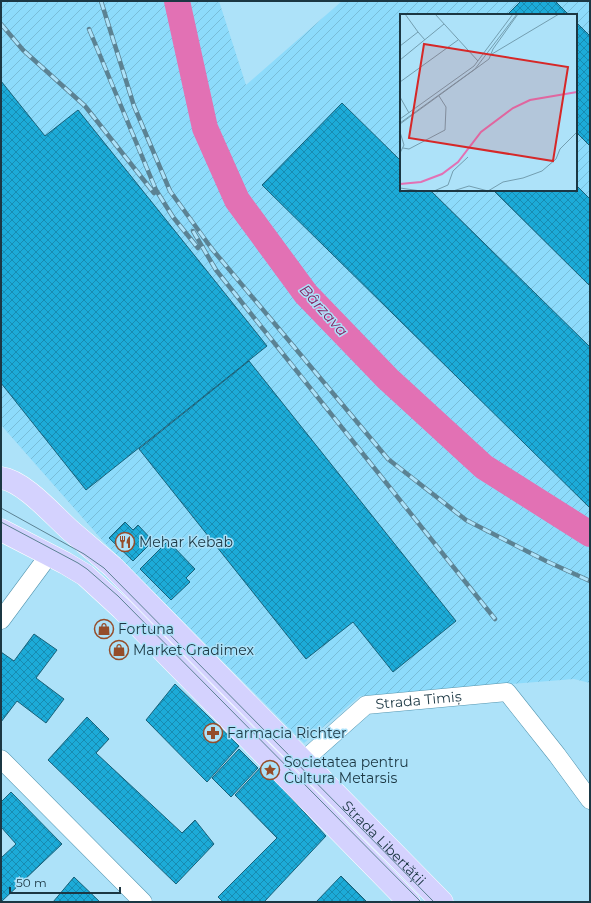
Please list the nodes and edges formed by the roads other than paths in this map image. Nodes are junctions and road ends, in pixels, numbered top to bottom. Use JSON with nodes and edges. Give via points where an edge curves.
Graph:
{"nodes":[{"id":1,"x":1,"y":478,"type":"edge"},
{"id":2,"x":1,"y":530,"type":"edge"},
{"id":3,"x":49,"y":555,"type":"junction"},
{"id":4,"x":1,"y":620,"type":"edge"},
{"id":5,"x":1,"y":759,"type":"edge"},
{"id":6,"x":303,"y":761,"type":"junction"},
{"id":7,"x":590,"y":800,"type":"edge"},
{"id":8,"x":142,"y":902,"type":"edge"},
{"id":9,"x":409,"y":902,"type":"edge"},
{"id":10,"x":442,"y":902,"type":"edge"}],
"edges":[{"from":1,"to":6,"type":"main road","name":"Strada Libertății","via":[[8,479],[25,489],[113,567]]},
{"from":2,"to":3,"type":"main road","name":"Strada Libertății"},
{"from":3,"to":4,"type":"street"},
{"from":3,"to":9,"type":"main road","name":"Strada Libertății","via":[[85,576],[122,609]]},
{"from":5,"to":8,"type":"street"},
{"from":6,"to":7,"type":"street","name":"Strada Timiș","via":[[366,705],[507,692]]},
{"from":6,"to":10,"type":"main road","name":"Strada Libertății"}]}
